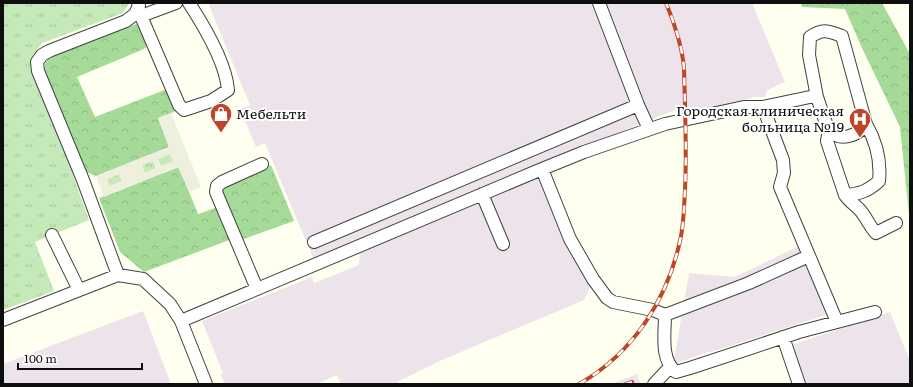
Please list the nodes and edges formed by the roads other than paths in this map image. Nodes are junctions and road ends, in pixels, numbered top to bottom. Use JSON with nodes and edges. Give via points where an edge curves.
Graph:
{"nodes":[{"id":1,"x":176,"y":3,"type":"edge"},
{"id":2,"x":189,"y":3,"type":"edge"},
{"id":3,"x":599,"y":3,"type":"edge"},
{"id":4,"x":138,"y":11,"type":"edge"},
{"id":5,"x":817,"y":97,"type":"junction"},
{"id":6,"x":638,"y":105,"type":"junction"},
{"id":7,"x":763,"y":107,"type":"junction"},
{"id":8,"x":866,"y":124,"type":"junction"},
{"id":9,"x":649,"y":129,"type":"junction"},
{"id":10,"x":829,"y":129,"type":"junction"},
{"id":11,"x":262,"y":164,"type":"dead end"},
{"id":12,"x":542,"y":169,"type":"junction"},
{"id":13,"x":482,"y":194,"type":"junction"},
{"id":14,"x":845,"y":195,"type":"junction"},
{"id":15,"x":896,"y":223,"type":"dead end"},
{"id":16,"x":52,"y":235,"type":"dead end"},
{"id":17,"x":314,"y":242,"type":"dead end"},
{"id":18,"x":503,"y":244,"type":"dead end"},
{"id":19,"x":802,"y":259,"type":"dead end"},
{"id":20,"x":118,"y":275,"type":"junction"},
{"id":21,"x":257,"y":289,"type":"junction"},
{"id":22,"x":79,"y":290,"type":"junction"},
{"id":23,"x":875,"y":312,"type":"dead end"},
{"id":24,"x":664,"y":315,"type":"junction"},
{"id":25,"x":3,"y":320,"type":"edge"},
{"id":26,"x":181,"y":321,"type":"junction"},
{"id":27,"x":837,"y":322,"type":"junction"},
{"id":28,"x":783,"y":338,"type":"junction"},
{"id":29,"x":670,"y":368,"type":"junction"},
{"id":30,"x":206,"y":384,"type":"edge"},
{"id":31,"x":654,"y":384,"type":"edge"},
{"id":32,"x":799,"y":384,"type":"edge"}],
"edges":[{"from":1,"to":4,"type":"street"},
{"from":2,"to":4,"type":"street","via":[[208,34],[227,79],[228,90],[211,101],[184,110],[179,104]]},
{"from":3,"to":6,"type":"street"},
{"from":4,"to":20,"type":"street","via":[[126,21],[49,51],[37,62],[38,71]]},
{"from":5,"to":7,"type":"street"},
{"from":5,"to":8,"type":"street","via":[[809,55],[810,37],[818,32],[827,31],[842,36]]},
{"from":5,"to":10,"type":"street"},
{"from":6,"to":9,"type":"street"},
{"from":6,"to":17,"type":"street"},
{"from":7,"to":9,"type":"street","via":[[744,107]]},
{"from":7,"to":27,"type":"street","via":[[783,160],[784,173],[780,186]]},
{"from":8,"to":10,"type":"street","via":[[848,138],[838,136]]},
{"from":8,"to":14,"type":"street","via":[[877,149],[879,181],[859,194]]},
{"from":9,"to":12,"type":"street"},
{"from":10,"to":14,"type":"street","via":[[828,141]]},
{"from":11,"to":21,"type":"street","via":[[216,186],[216,192]]},
{"from":12,"to":13,"type":"street"},
{"from":12,"to":24,"type":"street","via":[[570,239],[607,298],[613,302],[654,310]]},
{"from":13,"to":18,"type":"street"},
{"from":13,"to":21,"type":"street"},
{"from":14,"to":15,"type":"street","via":[[876,233]]},
{"from":16,"to":22,"type":"street"},
{"from":19,"to":24,"type":"street","via":[[749,283]]},
{"from":20,"to":22,"type":"street"},
{"from":20,"to":26,"type":"street","via":[[143,279],[170,304]]},
{"from":21,"to":26,"type":"street"},
{"from":22,"to":25,"type":"street"},
{"from":23,"to":27,"type":"street"},
{"from":24,"to":29,"type":"street","via":[[666,359]]},
{"from":26,"to":30,"type":"street"},
{"from":27,"to":28,"type":"street"},
{"from":28,"to":29,"type":"street","via":[[676,372]]},
{"from":28,"to":32,"type":"street"},
{"from":29,"to":31,"type":"street"}]}
